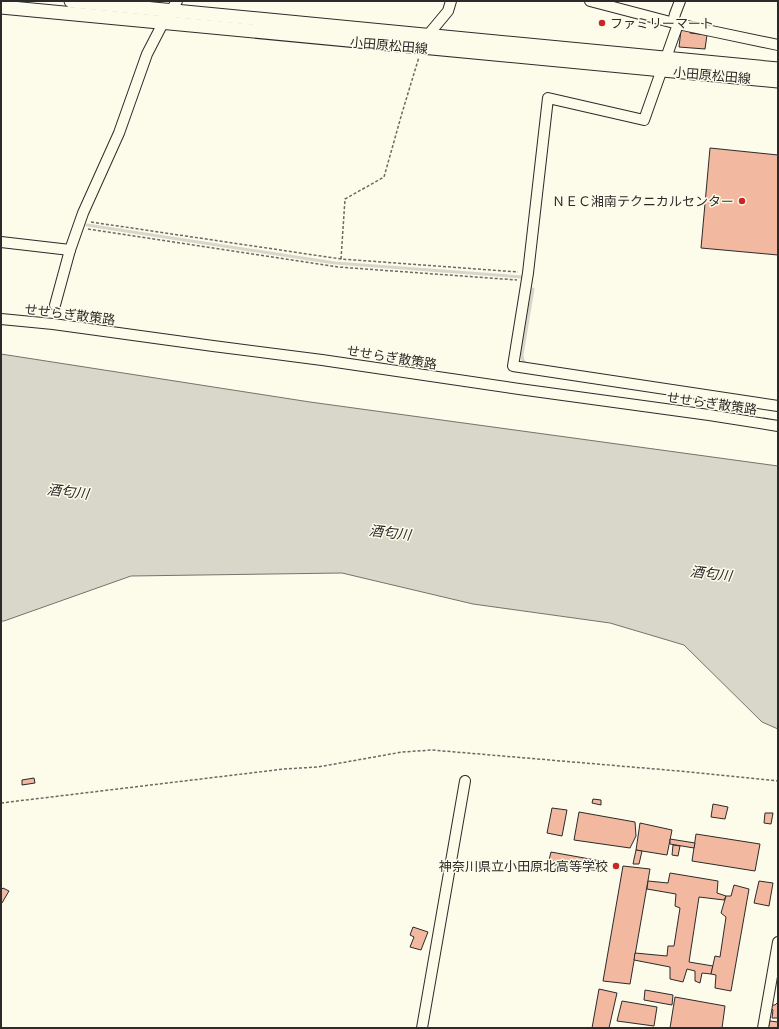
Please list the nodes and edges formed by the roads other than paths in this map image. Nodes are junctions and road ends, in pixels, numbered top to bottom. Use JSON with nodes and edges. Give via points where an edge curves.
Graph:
{"nodes":[{"id":1,"x":71,"y":1,"type":"edge"},
{"id":2,"x":451,"y":1,"type":"edge"},
{"id":3,"x":590,"y":1,"type":"edge"},
{"id":4,"x":680,"y":1,"type":"edge"},
{"id":5,"x":174,"y":6,"type":"edge"},
{"id":6,"x":1,"y":7,"type":"edge"},
{"id":7,"x":164,"y":23,"type":"junction"},
{"id":8,"x":676,"y":23,"type":"junction"},
{"id":9,"x":428,"y":35,"type":"junction"},
{"id":10,"x":778,"y":45,"type":"edge"},
{"id":11,"x":664,"y":64,"type":"junction"},
{"id":12,"x":778,"y":69,"type":"edge"},
{"id":13,"x":778,"y":81,"type":"edge"},
{"id":14,"x":1,"y":242,"type":"edge"},
{"id":15,"x":70,"y":250,"type":"junction"},
{"id":16,"x":55,"y":305,"type":"dead end"},
{"id":17,"x":1,"y":319,"type":"edge"},
{"id":18,"x":778,"y":406,"type":"edge"},
{"id":19,"x":778,"y":426,"type":"edge"},
{"id":20,"x":465,"y":782,"type":"dead end"},
{"id":21,"x":778,"y":942,"type":"edge"},
{"id":22,"x":775,"y":975,"type":"edge"},
{"id":23,"x":422,"y":1028,"type":"edge"},
{"id":24,"x":763,"y":1028,"type":"edge"}],
"edges":[{"from":1,"to":5,"type":"main road","name":"小田原松田線"},
{"from":2,"to":9,"type":"street","via":[[448,11]]},
{"from":3,"to":8,"type":"street"},
{"from":4,"to":8,"type":"street","via":[[674,14]]},
{"from":5,"to":7,"type":"street"},
{"from":5,"to":9,"type":"main road","name":"小田原松田線"},
{"from":6,"to":7,"type":"main road","name":"小田原松田線"},
{"from":7,"to":11,"type":"main road","name":"小田原松田線","via":[[422,48]]},
{"from":7,"to":15,"type":"street","via":[[147,54],[119,133]]},
{"from":8,"to":10,"type":"street"},
{"from":8,"to":11,"type":"street"},
{"from":9,"to":11,"type":"main road","name":"小田原松田線"},
{"from":11,"to":12,"type":"main road","name":"小田原松田線"},
{"from":11,"to":13,"type":"main road","name":"小田原松田線"},
{"from":11,"to":18,"type":"street","via":[[644,120],[548,98],[527,277],[513,366]]},
{"from":14,"to":15,"type":"street"},
{"from":15,"to":16,"type":"street"},
{"from":17,"to":19,"type":"street","name":"せせらぎ散策路","via":[[322,360]]},
{"from":20,"to":23,"type":"street"},
{"from":21,"to":22,"type":"street"},
{"from":22,"to":24,"type":"street"}]}
